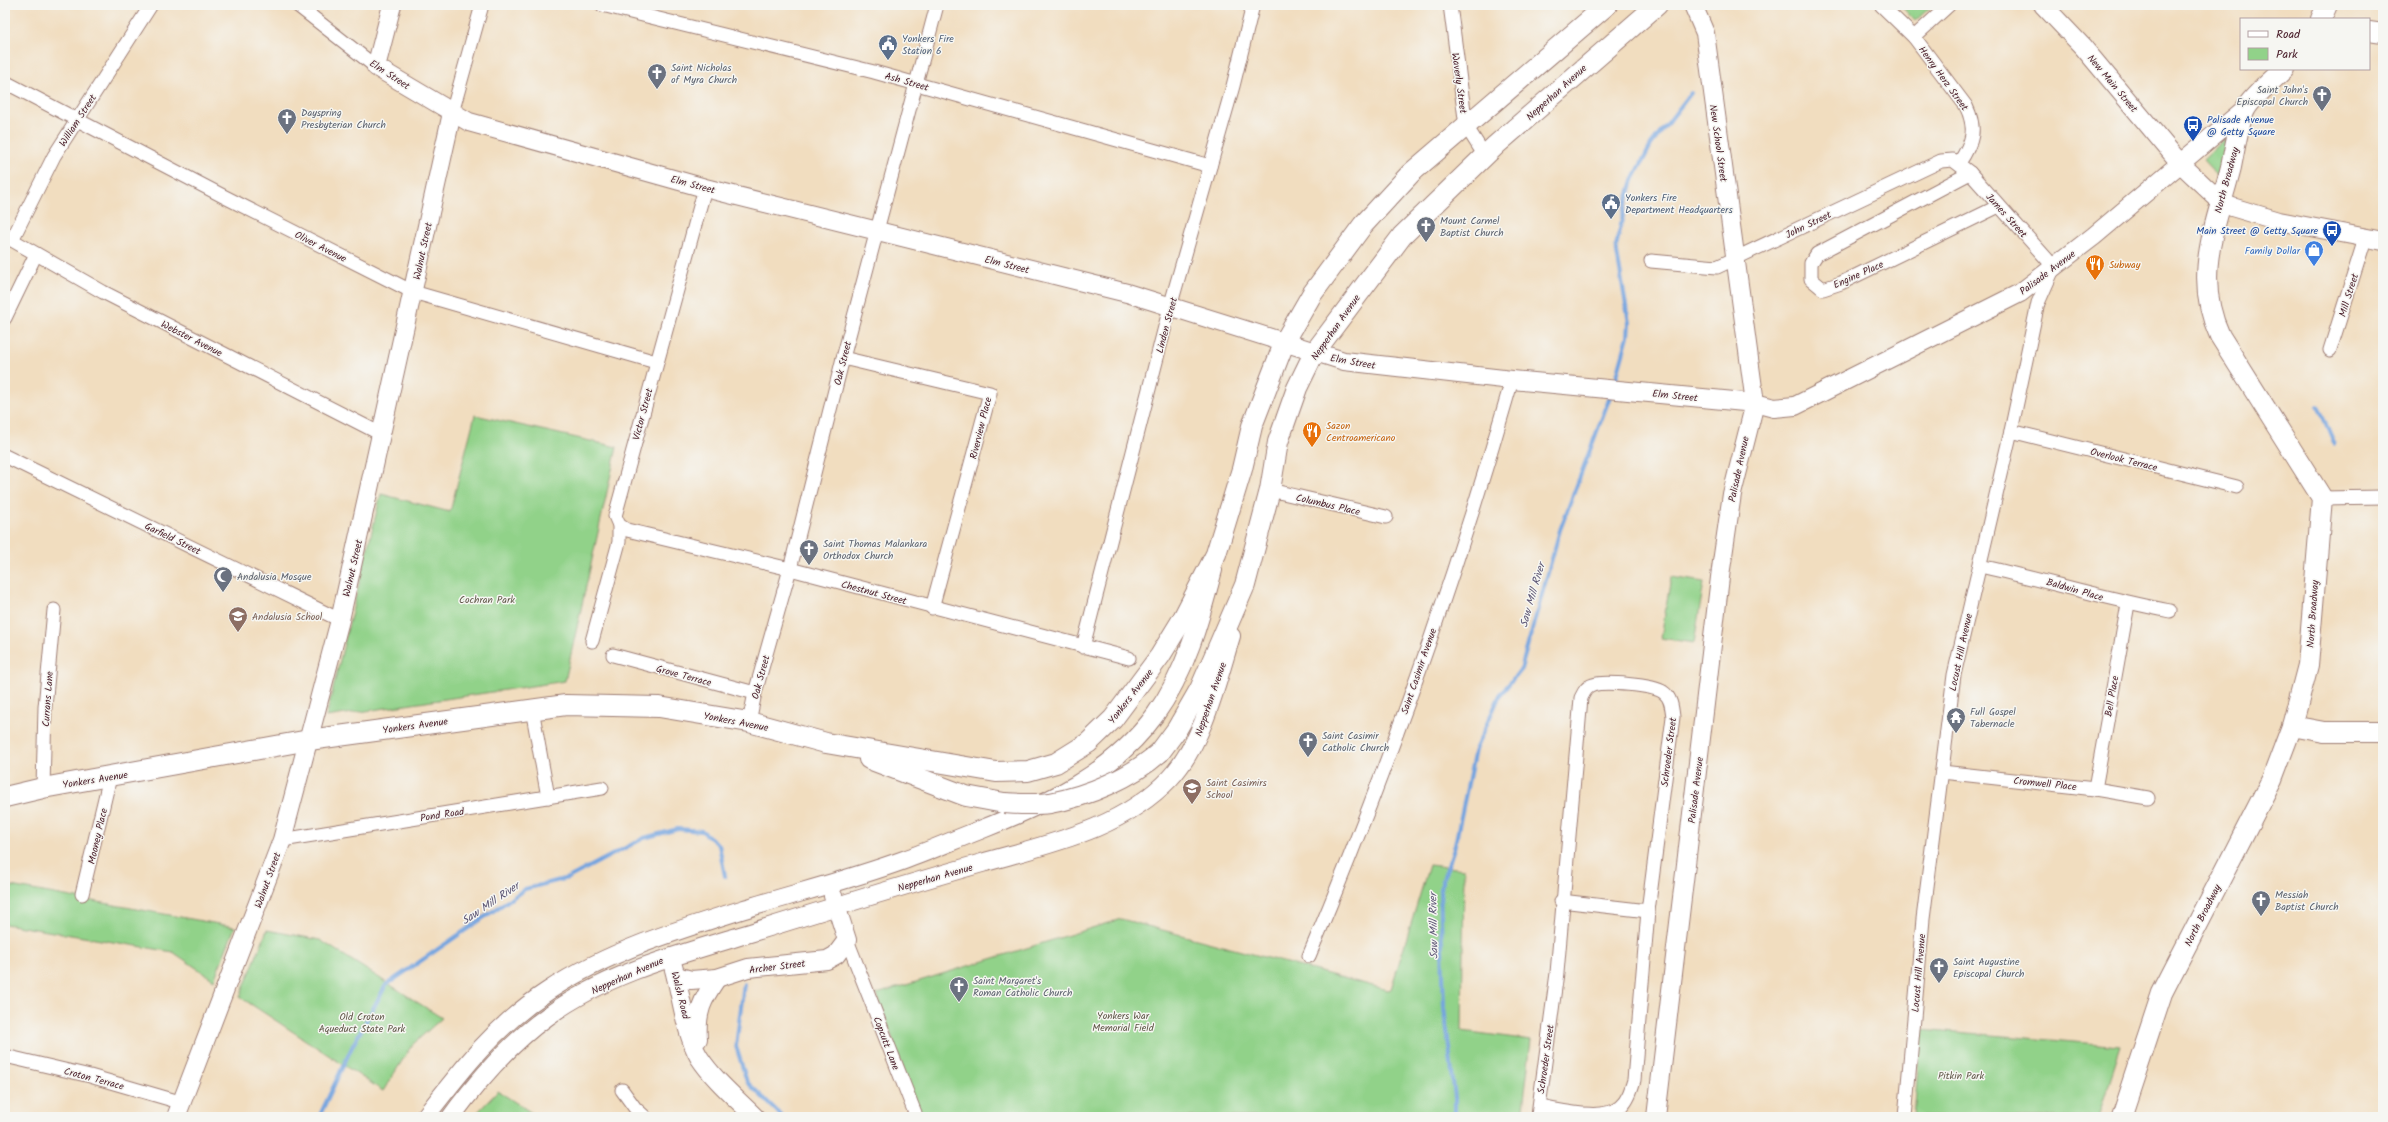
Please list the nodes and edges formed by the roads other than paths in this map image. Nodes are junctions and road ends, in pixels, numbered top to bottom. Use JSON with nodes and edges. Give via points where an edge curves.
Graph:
{"nodes":[{"id":1,"x":151,"y":5,"type":"edge"},
{"id":2,"x":297,"y":5,"type":"edge"},
{"id":3,"x":392,"y":5,"type":"edge"},
{"id":4,"x":482,"y":5,"type":"edge"},
{"id":5,"x":602,"y":5,"type":"edge"},
{"id":6,"x":937,"y":5,"type":"edge"},
{"id":7,"x":1253,"y":5,"type":"edge"},
{"id":8,"x":1450,"y":5,"type":"edge"},
{"id":9,"x":1607,"y":5,"type":"edge"},
{"id":10,"x":1657,"y":5,"type":"edge"},
{"id":11,"x":1693,"y":5,"type":"edge"},
{"id":12,"x":1881,"y":5,"type":"edge"},
{"id":13,"x":1949,"y":5,"type":"edge"},
{"id":14,"x":2043,"y":5,"type":"edge"},
{"id":15,"x":2327,"y":5,"type":"edge"},
{"id":16,"x":2321,"y":18,"type":"edge"},
{"id":17,"x":2370,"y":31,"type":"edge"},
{"id":18,"x":2383,"y":33,"type":"edge"},
{"id":19,"x":1914,"y":36,"type":"junction"},
{"id":20,"x":376,"y":67,"type":"junction"},
{"id":21,"x":2283,"y":70,"type":"edge"},
{"id":22,"x":5,"y":82,"type":"edge"},
{"id":23,"x":916,"y":84,"type":"junction"},
{"id":24,"x":2246,"y":108,"type":"junction"},
{"id":25,"x":452,"y":113,"type":"junction"},
{"id":26,"x":77,"y":120,"type":"junction"},
{"id":27,"x":1466,"y":126,"type":"junction"},
{"id":28,"x":1485,"y":156,"type":"junction"},
{"id":29,"x":1959,"y":163,"type":"junction"},
{"id":30,"x":2180,"y":163,"type":"junction"},
{"id":31,"x":1210,"y":166,"type":"junction"},
{"id":32,"x":1970,"y":173,"type":"junction"},
{"id":33,"x":705,"y":188,"type":"junction"},
{"id":34,"x":2220,"y":201,"type":"junction"},
{"id":35,"x":1999,"y":206,"type":"junction"},
{"id":36,"x":877,"y":231,"type":"junction"},
{"id":37,"x":8,"y":238,"type":"edge"},
{"id":38,"x":2365,"y":239,"type":"junction"},
{"id":39,"x":2383,"y":241,"type":"edge"},
{"id":40,"x":36,"y":254,"type":"junction"},
{"id":41,"x":1735,"y":259,"type":"junction"},
{"id":42,"x":1652,"y":261,"type":"dead end"},
{"id":43,"x":2054,"y":267,"type":"junction"},
{"id":44,"x":413,"y":292,"type":"junction"},
{"id":45,"x":1170,"y":307,"type":"junction"},
{"id":46,"x":5,"y":318,"type":"edge"},
{"id":47,"x":1285,"y":341,"type":"junction"},
{"id":48,"x":2330,"y":350,"type":"dead end"},
{"id":49,"x":1314,"y":353,"type":"junction"},
{"id":50,"x":843,"y":358,"type":"junction"},
{"id":51,"x":656,"y":362,"type":"junction"},
{"id":52,"x":1512,"y":380,"type":"junction"},
{"id":53,"x":1755,"y":403,"type":"junction"},
{"id":54,"x":2012,"y":431,"type":"junction"},
{"id":55,"x":382,"y":434,"type":"junction"},
{"id":56,"x":5,"y":456,"type":"edge"},
{"id":57,"x":2237,"y":487,"type":"dead end"},
{"id":58,"x":1270,"y":490,"type":"junction"},
{"id":59,"x":2383,"y":497,"type":"edge"},
{"id":60,"x":2322,"y":498,"type":"junction"},
{"id":61,"x":1386,"y":517,"type":"dead end"},
{"id":62,"x":619,"y":525,"type":"junction"},
{"id":63,"x":1216,"y":554,"type":"junction"},
{"id":64,"x":1980,"y":566,"type":"junction"},
{"id":65,"x":790,"y":569,"type":"junction"},
{"id":66,"x":1245,"y":586,"type":"junction"},
{"id":67,"x":2128,"y":604,"type":"junction"},
{"id":68,"x":932,"y":608,"type":"junction"},
{"id":69,"x":54,"y":610,"type":"dead end"},
{"id":70,"x":2170,"y":612,"type":"dead end"},
{"id":71,"x":340,"y":620,"type":"junction"},
{"id":72,"x":592,"y":641,"type":"dead end"},
{"id":73,"x":1083,"y":647,"type":"junction"},
{"id":74,"x":614,"y":655,"type":"dead end"},
{"id":75,"x":1129,"y":658,"type":"dead end"},
{"id":76,"x":755,"y":693,"type":"junction"},
{"id":77,"x":532,"y":709,"type":"junction"},
{"id":78,"x":749,"y":722,"type":"junction"},
{"id":79,"x":2292,"y":726,"type":"junction"},
{"id":80,"x":2383,"y":732,"type":"edge"},
{"id":81,"x":309,"y":740,"type":"junction"},
{"id":82,"x":826,"y":743,"type":"junction"},
{"id":83,"x":1942,"y":772,"type":"junction"},
{"id":84,"x":110,"y":777,"type":"junction"},
{"id":85,"x":43,"y":788,"type":"junction"},
{"id":86,"x":602,"y":788,"type":"dead end"},
{"id":87,"x":2095,"y":789,"type":"junction"},
{"id":88,"x":5,"y":797,"type":"edge"},
{"id":89,"x":548,"y":797,"type":"junction"},
{"id":90,"x":2148,"y":798,"type":"dead end"},
{"id":91,"x":282,"y":840,"type":"junction"},
{"id":92,"x":828,"y":883,"type":"junction"},
{"id":93,"x":82,"y":894,"type":"dead end"},
{"id":94,"x":1562,"y":901,"type":"junction"},
{"id":95,"x":837,"y":906,"type":"junction"},
{"id":96,"x":1648,"y":911,"type":"junction"},
{"id":97,"x":664,"y":935,"type":"junction"},
{"id":98,"x":847,"y":940,"type":"junction"},
{"id":99,"x":670,"y":956,"type":"junction"},
{"id":100,"x":1309,"y":956,"type":"dead end"},
{"id":101,"x":827,"y":960,"type":"junction"},
{"id":102,"x":860,"y":973,"type":"junction"},
{"id":103,"x":676,"y":976,"type":"junction"},
{"id":104,"x":717,"y":978,"type":"junction"},
{"id":105,"x":5,"y":1056,"type":"edge"},
{"id":106,"x":698,"y":1056,"type":"junction"},
{"id":107,"x":622,"y":1090,"type":"dead end"},
{"id":108,"x":180,"y":1110,"type":"edge"},
{"id":109,"x":1538,"y":1112,"type":"edge"},
{"id":110,"x":914,"y":1113,"type":"dead end"},
{"id":111,"x":425,"y":1117,"type":"edge"},
{"id":112,"x":451,"y":1117,"type":"edge"},
{"id":113,"x":645,"y":1117,"type":"edge"},
{"id":114,"x":755,"y":1117,"type":"edge"},
{"id":115,"x":1656,"y":1117,"type":"edge"},
{"id":116,"x":1905,"y":1117,"type":"edge"},
{"id":117,"x":2121,"y":1117,"type":"edge"}],
"edges":[{"from":1,"to":26,"type":"street","name":"William Street"},
{"from":2,"to":20,"type":"street","name":"Elm Street"},
{"from":3,"to":20,"type":"street"},
{"from":4,"to":25,"type":"street","name":"Walnut Street"},
{"from":5,"to":23,"type":"street","name":"Ash Street"},
{"from":6,"to":23,"type":"street","name":"Oak Street"},
{"from":7,"to":31,"type":"street","name":"Linden Street"},
{"from":8,"to":27,"type":"street","name":"Waverly Street"},
{"from":9,"to":27,"type":"main road"},
{"from":10,"to":28,"type":"main road","name":"Nepperhan Avenue"},
{"from":11,"to":41,"type":"street","name":"New School Street","via":[[1705,34]]},
{"from":12,"to":19,"type":"street","name":"Henry Herz Street"},
{"from":13,"to":19,"type":"street"},
{"from":14,"to":30,"type":"street","name":"New Main Street","via":[[2083,47]]},
{"from":15,"to":16,"type":"main road"},
{"from":17,"to":18,"type":"street"},
{"from":19,"to":29,"type":"street","name":"Henry Herz Street","via":[[1966,106],[1972,119],[1970,147]]},
{"from":20,"to":25,"type":"street","name":"Elm Street"},
{"from":21,"to":24,"type":"main road"},
{"from":22,"to":26,"type":"street","name":"Oliver Avenue"},
{"from":23,"to":31,"type":"street","name":"Ash Street"},
{"from":23,"to":36,"type":"street","name":"Oak Street"},
{"from":24,"to":30,"type":"street","name":"Palisade Avenue"},
{"from":24,"to":34,"type":"main road","name":"North Broadway"},
{"from":25,"to":33,"type":"street","name":"Elm Street","via":[[469,122]]},
{"from":25,"to":44,"type":"street","name":"Walnut Street"},
{"from":26,"to":37,"type":"street","name":"William Street"},
{"from":26,"to":44,"type":"street","name":"Oliver Avenue"},
{"from":27,"to":28,"type":"street","name":"Waverly Street"},
{"from":27,"to":47,"type":"main road","via":[[1411,173],[1363,225],[1312,294]]},
{"from":28,"to":49,"type":"main road","name":"Nepperhan Avenue","via":[[1402,236]]},
{"from":29,"to":32,"type":"street","name":"James Street"},
{"from":29,"to":41,"type":"street","name":"John Street","via":[[1953,160],[1941,161]]},
{"from":30,"to":34,"type":"street","name":"New Main Street"},
{"from":30,"to":43,"type":"street","name":"Palisade Avenue","via":[[2162,181]]},
{"from":31,"to":45,"type":"street","name":"Linden Street"},
{"from":32,"to":35,"type":"street","name":"James Street"},
{"from":32,"to":35,"type":"street","name":"Engine Place","via":[[1817,254],[1811,263],[1811,279],[1823,288],[1841,284]]},
{"from":33,"to":36,"type":"street","name":"Elm Street"},
{"from":33,"to":51,"type":"street","name":"Victor Street"},
{"from":34,"to":38,"type":"street","via":[[2279,221]]},
{"from":34,"to":60,"type":"main road","name":"North Broadway","via":[[2213,226],[2208,264],[2210,308],[2214,323]]},
{"from":35,"to":43,"type":"street","name":"James Street"},
{"from":36,"to":45,"type":"street","name":"Elm Street"},
{"from":36,"to":50,"type":"street","name":"Oak Street"},
{"from":37,"to":40,"type":"street","name":"Webster Avenue"},
{"from":38,"to":39,"type":"street"},
{"from":38,"to":48,"type":"street","name":"Mill Street"},
{"from":40,"to":46,"type":"street"},
{"from":40,"to":55,"type":"street","name":"Webster Avenue","via":[[102,292]]},
{"from":41,"to":42,"type":"street","name":"John Street","via":[[1717,267]]},
{"from":41,"to":53,"type":"street","name":"New School Street"},
{"from":43,"to":53,"type":"street","name":"Palisade Avenue","via":[[2020,293],[1796,406],[1774,408]]},
{"from":43,"to":54,"type":"street","name":"Locust Hill Avenue","via":[[2038,303]]},
{"from":44,"to":51,"type":"street","name":"Oliver Avenue"},
{"from":44,"to":55,"type":"street","name":"Walnut Street"},
{"from":45,"to":47,"type":"street","name":"Elm Street"},
{"from":45,"to":73,"type":"street","name":"Linden Street"},
{"from":47,"to":49,"type":"street","name":"Elm Street"},
{"from":47,"to":63,"type":"main road","via":[[1252,426]]},
{"from":49,"to":52,"type":"street","name":"Elm Street","via":[[1349,362]]},
{"from":49,"to":58,"type":"main road","name":"Nepperhan Avenue","via":[[1297,388],[1278,442]]},
{"from":50,"to":65,"type":"street","name":"Oak Street"},
{"from":50,"to":68,"type":"street","name":"Riverview Place","via":[[990,393]]},
{"from":51,"to":62,"type":"street","name":"Victor Street","via":[[615,516]]},
{"from":52,"to":53,"type":"street","name":"Elm Street"},
{"from":52,"to":100,"type":"street","name":"Saint Casimir Avenue","via":[[1463,540],[1414,683]]},
{"from":53,"to":115,"type":"street","name":"Palisade Avenue","via":[[1747,426],[1732,494],[1721,569]]},
{"from":54,"to":57,"type":"street","name":"Overlook Terrace"},
{"from":54,"to":64,"type":"street","name":"Locust Hill Avenue"},
{"from":55,"to":71,"type":"street","name":"Walnut Street"},
{"from":56,"to":71,"type":"street","name":"Garfield Street"},
{"from":58,"to":61,"type":"street","name":"Columbus Place"},
{"from":58,"to":66,"type":"main road","name":"Nepperhan Avenue"},
{"from":59,"to":60,"type":"street"},
{"from":60,"to":79,"type":"main road","name":"North Broadway","via":[[2308,665]]},
{"from":62,"to":65,"type":"street","name":"Chestnut Street","via":[[627,530]]},
{"from":62,"to":72,"type":"street","name":"Victor Street","via":[[619,542]]},
{"from":63,"to":82,"type":"main road","name":"Yonkers Avenue","via":[[1160,656],[1114,719],[1088,743],[1056,763],[1028,771],[996,772]]},
{"from":63,"to":92,"type":"street","via":[[1200,620],[1181,670],[1155,715],[1126,746],[1092,776],[1014,817],[902,861]]},
{"from":64,"to":67,"type":"street","name":"Baldwin Place","via":[[2043,580]]},
{"from":64,"to":83,"type":"street","name":"Locust Hill Avenue","via":[[1954,675]]},
{"from":65,"to":68,"type":"street","name":"Chestnut Street"},
{"from":65,"to":76,"type":"street","name":"Oak Street"},
{"from":66,"to":82,"type":"main road","name":"Yonkers Avenue","bridge":true,"via":[[1200,690],[1160,752],[1150,761],[1113,782],[1074,797],[1048,803],[1004,803],[966,796]]},
{"from":66,"to":95,"type":"street","name":"Nepperhan Avenue","via":[[1231,637],[1195,743],[1170,778],[1126,814],[1067,839]]},
{"from":67,"to":70,"type":"street","name":"Baldwin Place"},
{"from":67,"to":87,"type":"street","name":"Bell Place"},
{"from":68,"to":73,"type":"street","name":"Chestnut Street"},
{"from":69,"to":85,"type":"street","name":"Currans Lane","via":[[45,707]]},
{"from":71,"to":81,"type":"street","name":"Walnut Street"},
{"from":73,"to":75,"type":"street","name":"Chestnut Street"},
{"from":74,"to":76,"type":"street","name":"Grove Terrace"},
{"from":76,"to":78,"type":"street","name":"Oak Street"},
{"from":77,"to":78,"type":"main road","name":"Yonkers Avenue","via":[[566,705],[659,707]]},
{"from":77,"to":81,"type":"main road","name":"Yonkers Avenue"},
{"from":77,"to":89,"type":"street"},
{"from":78,"to":82,"type":"main road","name":"Yonkers Avenue"},
{"from":79,"to":80,"type":"main road","via":[[2324,732]]},
{"from":79,"to":117,"type":"main road","name":"North Broadway","via":[[2272,779],[2162,993]]},
{"from":81,"to":84,"type":"main road","name":"Yonkers Avenue"},
{"from":81,"to":91,"type":"street","name":"Walnut Street"},
{"from":83,"to":87,"type":"street","name":"Cromwell Place"},
{"from":83,"to":116,"type":"street","name":"Locust Hill Avenue","via":[[1923,919]]},
{"from":84,"to":85,"type":"main road","name":"Yonkers Avenue"},
{"from":84,"to":93,"type":"street","name":"Mooney Place"},
{"from":85,"to":88,"type":"main road","name":"Yonkers Avenue"},
{"from":86,"to":89,"type":"street","name":"Pond Road"},
{"from":87,"to":90,"type":"street","name":"Cromwell Place"},
{"from":89,"to":91,"type":"street","name":"Pond Road"},
{"from":91,"to":108,"type":"street","name":"Walnut Street"},
{"from":92,"to":95,"type":"street","name":"Copcutt Lane"},
{"from":92,"to":97,"type":"street"},
{"from":94,"to":96,"type":"street"},
{"from":94,"to":96,"type":"street","name":"Schroeder Street","via":[[1581,698],[1584,690],[1593,685],[1606,683],[1648,687],[1662,691],[1668,696],[1673,717]]},
{"from":94,"to":109,"type":"street","name":"Schroeder Street","via":[[1557,973]]},
{"from":95,"to":98,"type":"street","name":"Copcutt Lane"},
{"from":95,"to":99,"type":"street","name":"Nepperhan Avenue"},
{"from":96,"to":109,"type":"street","name":"Schroeder Street","via":[[1634,1080],[1629,1096],[1620,1107],[1607,1113]]},
{"from":97,"to":99,"type":"street","name":"Walsh Road"},
{"from":97,"to":111,"type":"street","via":[[600,963],[550,989],[519,1012],[487,1040]]},
{"from":98,"to":101,"type":"street","via":[[836,956]]},
{"from":98,"to":102,"type":"street","name":"Copcutt Lane"},
{"from":99,"to":103,"type":"street","name":"Walsh Road"},
{"from":99,"to":112,"type":"street","name":"Nepperhan Avenue","via":[[591,990],[549,1015],[513,1044],[478,1082]]},
{"from":101,"to":102,"type":"street","via":[[848,965]]},
{"from":101,"to":104,"type":"street","name":"Archer Street","via":[[748,968]]},
{"from":102,"to":110,"type":"street","name":"Copcutt Lane"},
{"from":103,"to":104,"type":"street","name":"Archer Street","via":[[690,980]]},
{"from":103,"to":106,"type":"street","name":"Walsh Road"},
{"from":104,"to":106,"type":"street","name":"Walsh Road","via":[[701,1002],[697,1024]]},
{"from":105,"to":108,"type":"street","name":"Croton Terrace","via":[[90,1076]]},
{"from":106,"to":114,"type":"street","name":"Walsh Road","via":[[710,1073]]},
{"from":107,"to":113,"type":"street"}]}
